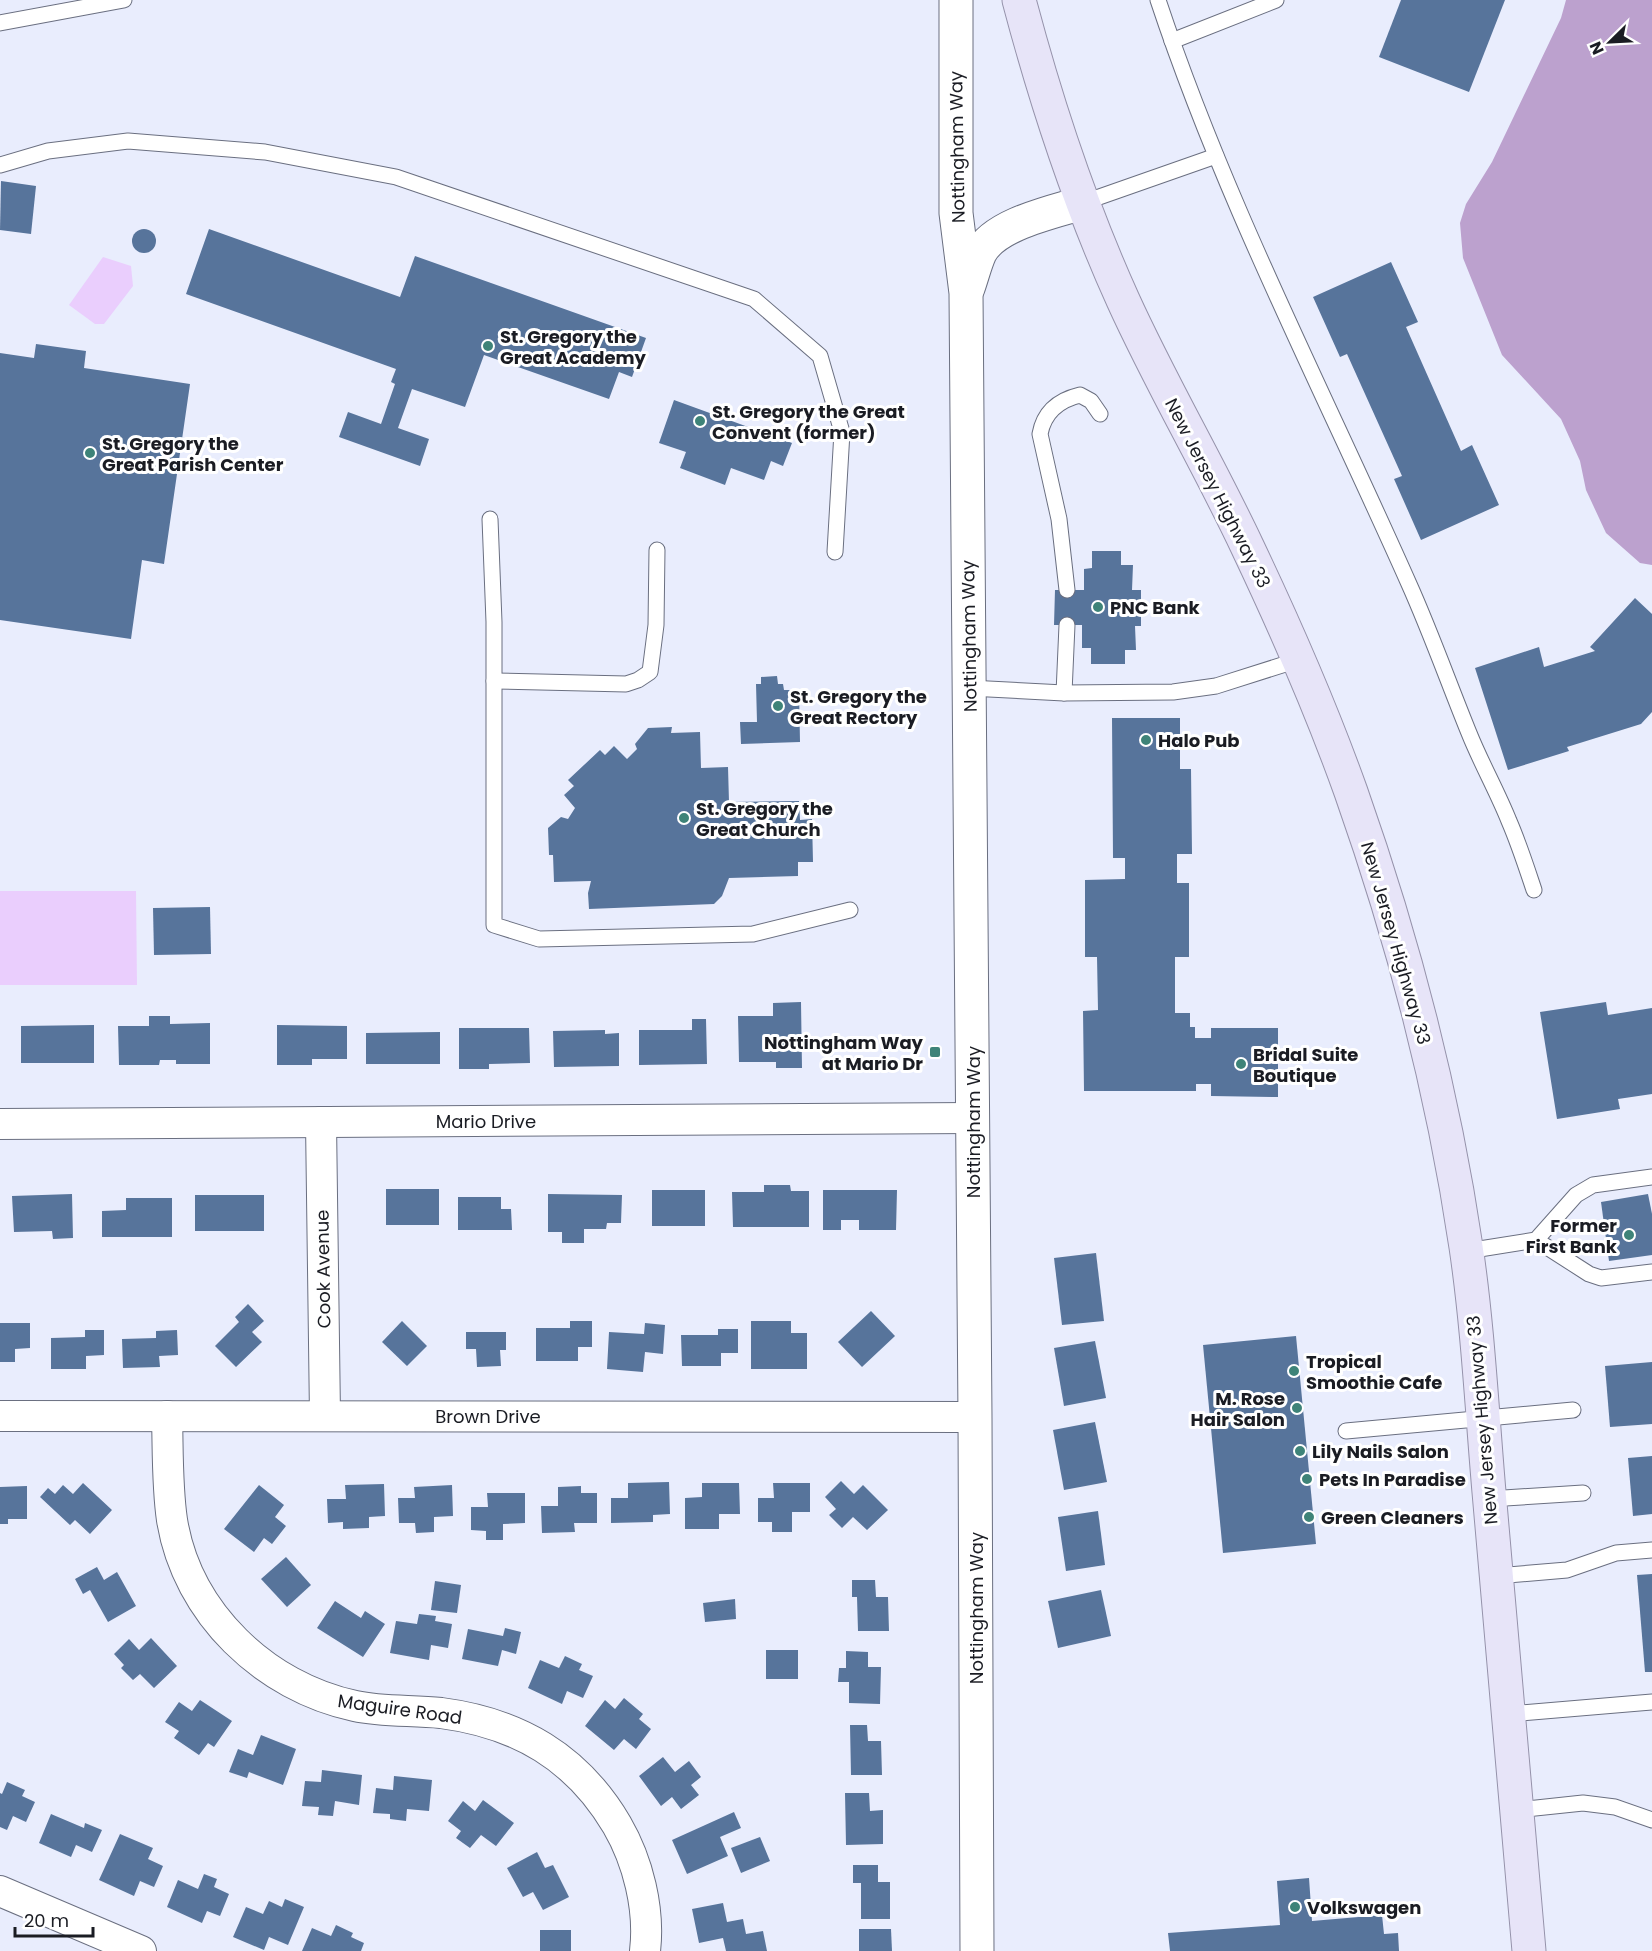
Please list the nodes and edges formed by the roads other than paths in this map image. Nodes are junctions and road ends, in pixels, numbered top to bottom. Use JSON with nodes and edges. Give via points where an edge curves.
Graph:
{"nodes":[{"id":1,"x":124,"y":0,"type":"edge"},
{"id":2,"x":956,"y":0,"type":"edge"},
{"id":3,"x":1019,"y":0,"type":"edge"},
{"id":4,"x":1158,"y":0,"type":"edge"},
{"id":5,"x":1276,"y":0,"type":"edge"},
{"id":6,"x":0,"y":23,"type":"edge"},
{"id":7,"x":1172,"y":41,"type":"junction"},
{"id":8,"x":1216,"y":156,"type":"junction"},
{"id":9,"x":0,"y":165,"type":"edge"},
{"id":10,"x":1082,"y":202,"type":"junction"},
{"id":11,"x":966,"y":293,"type":"junction"},
{"id":12,"x":1100,"y":414,"type":"dead end"},
{"id":13,"x":490,"y":519,"type":"dead end"},
{"id":14,"x":657,"y":550,"type":"dead end"},
{"id":15,"x":835,"y":552,"type":"dead end"},
{"id":16,"x":1067,"y":590,"type":"dead end"},
{"id":17,"x":1067,"y":625,"type":"dead end"},
{"id":18,"x":1298,"y":660,"type":"junction"},
{"id":19,"x":494,"y":681,"type":"junction"},
{"id":20,"x":969,"y":688,"type":"junction"},
{"id":21,"x":1064,"y":693,"type":"junction"},
{"id":22,"x":1534,"y":890,"type":"dead end"},
{"id":23,"x":850,"y":910,"type":"dead end"},
{"id":24,"x":973,"y":1118,"type":"junction"},
{"id":25,"x":321,"y":1122,"type":"junction"},
{"id":26,"x":0,"y":1124,"type":"edge"},
{"id":27,"x":1652,"y":1177,"type":"edge"},
{"id":28,"x":1536,"y":1240,"type":"junction"},
{"id":29,"x":1467,"y":1251,"type":"junction"},
{"id":30,"x":1652,"y":1272,"type":"edge"},
{"id":31,"x":1573,"y":1410,"type":"dead end"},
{"id":32,"x":0,"y":1416,"type":"edge"},
{"id":33,"x":167,"y":1416,"type":"junction"},
{"id":34,"x":324,"y":1416,"type":"junction"},
{"id":35,"x":975,"y":1417,"type":"junction"},
{"id":36,"x":1482,"y":1418,"type":"junction"},
{"id":37,"x":1346,"y":1431,"type":"dead end"},
{"id":38,"x":1583,"y":1492,"type":"dead end"},
{"id":39,"x":1489,"y":1499,"type":"junction"},
{"id":40,"x":1652,"y":1550,"type":"edge"},
{"id":41,"x":1496,"y":1576,"type":"junction"},
{"id":42,"x":1652,"y":1702,"type":"edge"},
{"id":43,"x":1508,"y":1714,"type":"junction"},
{"id":44,"x":1516,"y":1810,"type":"junction"},
{"id":45,"x":1652,"y":1820,"type":"edge"},
{"id":46,"x":0,"y":1891,"type":"edge"},
{"id":47,"x":141,"y":1951,"type":"edge"},
{"id":48,"x":645,"y":1951,"type":"edge"},
{"id":49,"x":977,"y":1951,"type":"edge"},
{"id":50,"x":1529,"y":1951,"type":"edge"}],
"edges":[{"from":1,"to":6,"type":"lane"},
{"from":2,"to":11,"type":"street","name":"Nottingham Way","via":[[956,213]]},
{"from":3,"to":10,"type":"main road","name":"New Jersey Highway 33"},
{"from":4,"to":7,"type":"lane"},
{"from":5,"to":7,"type":"lane"},
{"from":7,"to":8,"type":"lane"},
{"from":8,"to":10,"type":"lane"},
{"from":8,"to":22,"type":"lane","via":[[1410,586],[1481,764],[1512,828]]},
{"from":9,"to":15,"type":"lane","via":[[48,151],[128,141],[265,152],[396,177],[754,299],[820,356],[842,432]]},
{"from":10,"to":11,"type":"street","name":"Nottingham Way","via":[[1015,225],[996,236],[981,252]]},
{"from":10,"to":18,"type":"main road","name":"New Jersey Highway 33","via":[[1163,385],[1247,546]]},
{"from":11,"to":20,"type":"street","name":"Nottingham Way"},
{"from":12,"to":16,"type":"lane","via":[[1091,401],[1080,395],[1050,410],[1042,422],[1040,434],[1059,519]]},
{"from":13,"to":19,"type":"lane"},
{"from":14,"to":19,"type":"lane","via":[[656,625],[650,672],[624,684]]},
{"from":17,"to":21,"type":"lane"},
{"from":18,"to":21,"type":"lane","via":[[1216,686],[1184,691]]},
{"from":18,"to":29,"type":"main road","name":"New Jersey Highway 33","via":[[1350,790],[1412,988],[1442,1111]]},
{"from":19,"to":23,"type":"lane","via":[[494,925],[539,939],[753,934]]},
{"from":20,"to":21,"type":"lane"},
{"from":20,"to":24,"type":"street","name":"Nottingham Way"},
{"from":24,"to":25,"type":"street","name":"Mario Drive"},
{"from":24,"to":35,"type":"street","name":"Nottingham Way"},
{"from":25,"to":26,"type":"street","name":"Mario Drive"},
{"from":25,"to":34,"type":"street","name":"Cook Avenue"},
{"from":27,"to":28,"type":"lane","via":[[1593,1185],[1576,1195]]},
{"from":28,"to":29,"type":"lane"},
{"from":28,"to":30,"type":"lane","via":[[1601,1278]]},
{"from":29,"to":36,"type":"main road","name":"New Jersey Highway 33"},
{"from":31,"to":36,"type":"lane"},
{"from":32,"to":33,"type":"street","name":"Brown Drive"},
{"from":33,"to":34,"type":"street","name":"Brown Drive"},
{"from":33,"to":48,"type":"street","name":"Maguire Road","via":[[172,1522],[201,1598],[225,1631],[285,1680],[321,1697],[357,1707],[478,1719],[542,1745],[575,1770],[603,1802],[637,1870],[644,1903]]},
{"from":34,"to":35,"type":"street","name":"Brown Drive"},
{"from":35,"to":49,"type":"street","name":"Nottingham Way"},
{"from":36,"to":37,"type":"lane"},
{"from":36,"to":39,"type":"main road","name":"New Jersey Highway 33"},
{"from":38,"to":39,"type":"lane"},
{"from":39,"to":41,"type":"main road","name":"New Jersey Highway 33"},
{"from":40,"to":41,"type":"lane","via":[[1616,1553],[1567,1570]]},
{"from":41,"to":43,"type":"main road","name":"New Jersey Highway 33"},
{"from":42,"to":43,"type":"lane"},
{"from":43,"to":44,"type":"main road","name":"New Jersey Highway 33"},
{"from":44,"to":45,"type":"lane","via":[[1583,1803],[1615,1807]]},
{"from":44,"to":50,"type":"main road","name":"New Jersey Highway 33"},
{"from":46,"to":47,"type":"street"}]}
